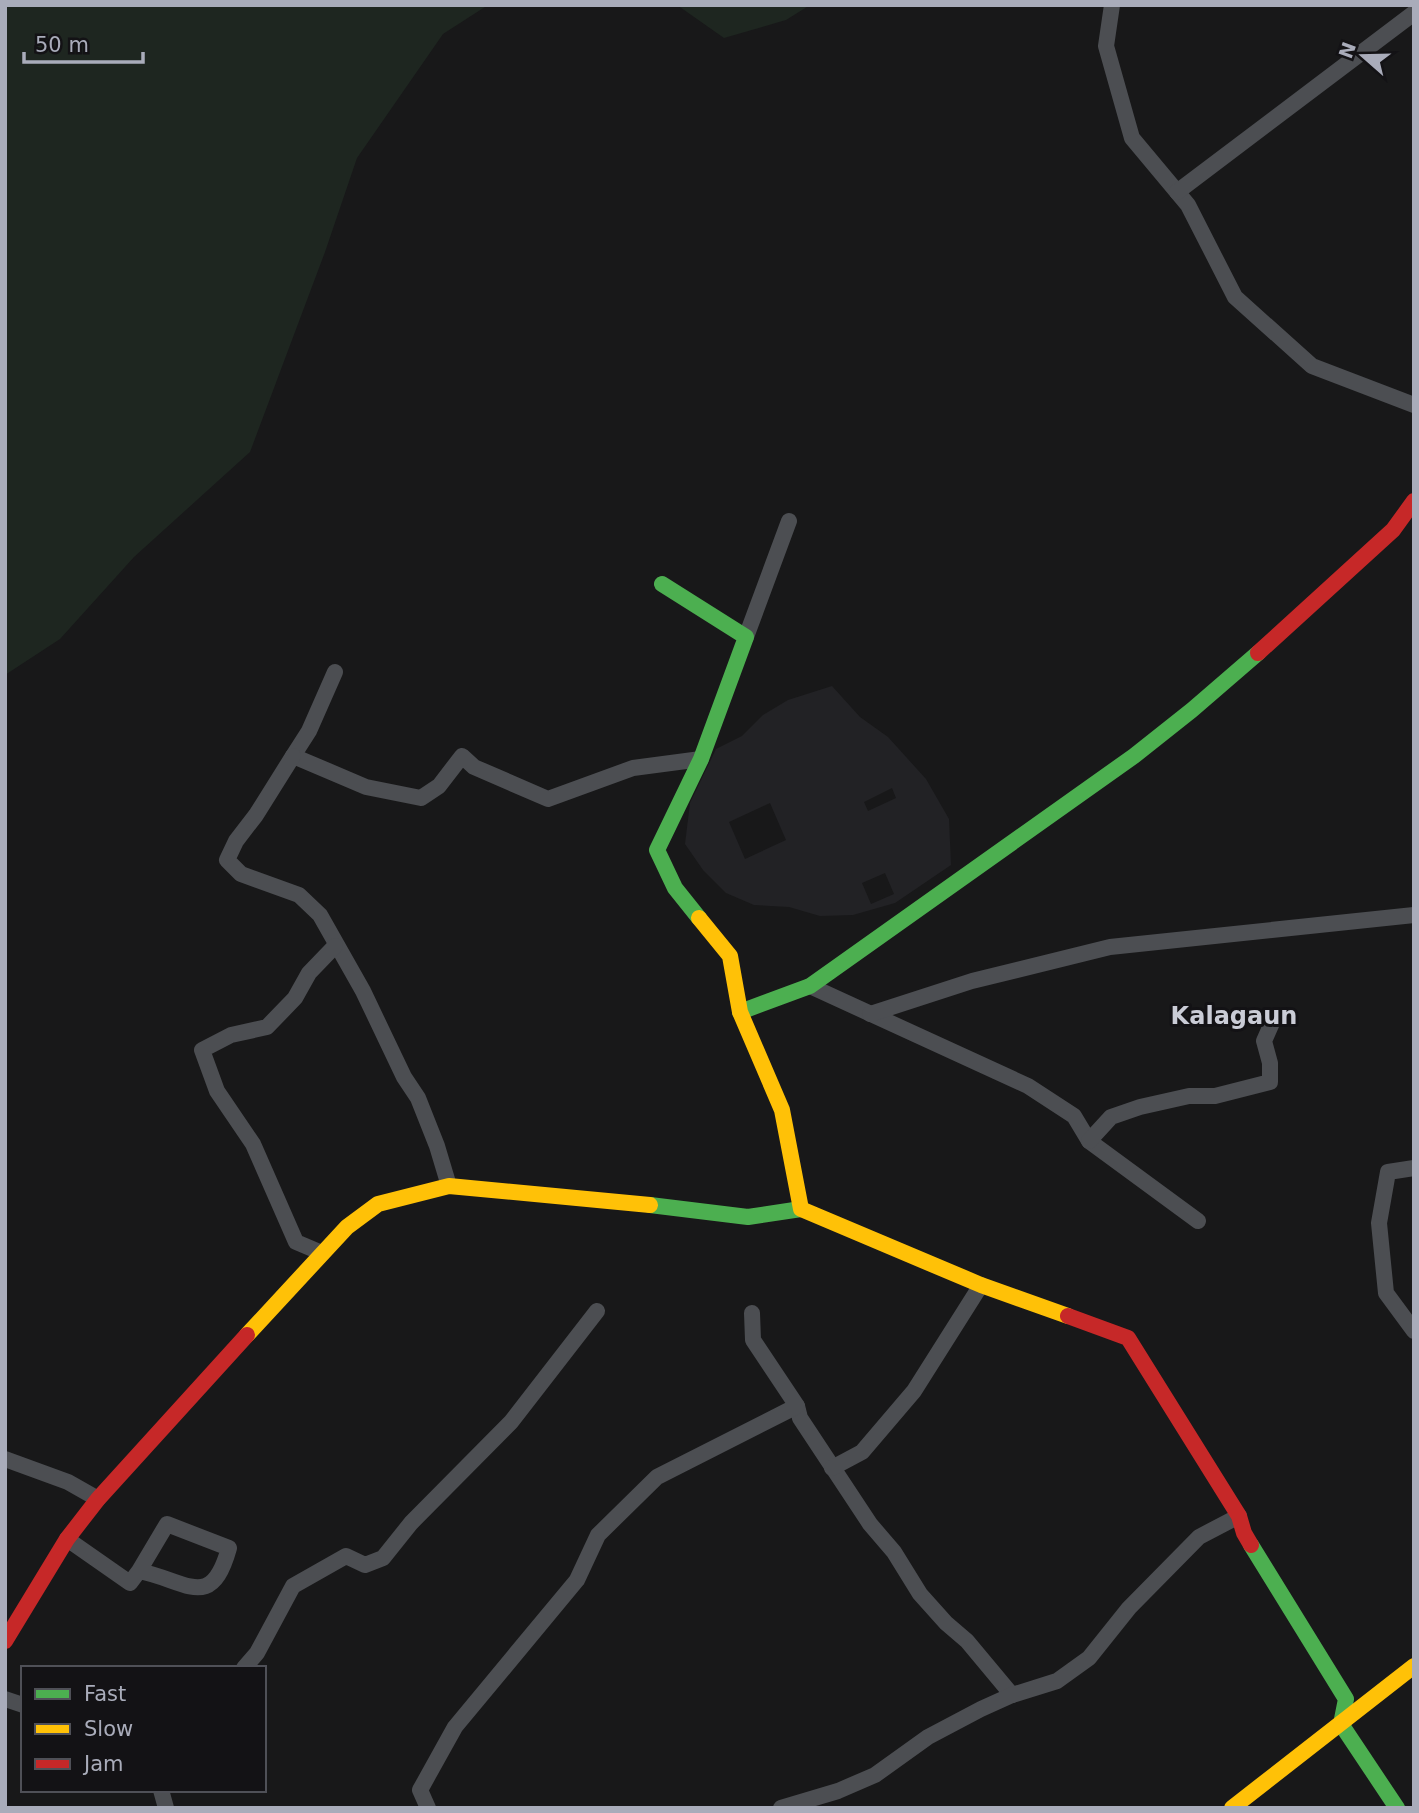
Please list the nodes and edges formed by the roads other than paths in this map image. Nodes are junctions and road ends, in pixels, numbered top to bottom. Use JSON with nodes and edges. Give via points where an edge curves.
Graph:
{"nodes":[{"id":1,"x":1112,"y":5,"type":"edge"},
{"id":2,"x":1414,"y":13,"type":"edge"},
{"id":3,"x":1177,"y":192,"type":"junction"},
{"id":4,"x":1414,"y":405,"type":"edge"},
{"id":5,"x":1414,"y":500,"type":"edge"},
{"id":6,"x":789,"y":521,"type":"dead end"},
{"id":7,"x":662,"y":584,"type":"dead end"},
{"id":8,"x":746,"y":637,"type":"junction"},
{"id":9,"x":335,"y":672,"type":"dead end"},
{"id":10,"x":293,"y":756,"type":"junction"},
{"id":11,"x":701,"y":759,"type":"junction"},
{"id":12,"x":1414,"y":915,"type":"edge"},
{"id":13,"x":335,"y":946,"type":"junction"},
{"id":14,"x":810,"y":986,"type":"junction"},
{"id":15,"x":740,"y":1012,"type":"junction"},
{"id":16,"x":870,"y":1014,"type":"junction"},
{"id":17,"x":1275,"y":1016,"type":"dead end"},
{"id":18,"x":1089,"y":1141,"type":"junction"},
{"id":19,"x":1414,"y":1168,"type":"edge"},
{"id":20,"x":449,"y":1186,"type":"junction"},
{"id":21,"x":801,"y":1209,"type":"junction"},
{"id":22,"x":1198,"y":1221,"type":"dead end"},
{"id":23,"x":322,"y":1253,"type":"junction"},
{"id":24,"x":981,"y":1285,"type":"junction"},
{"id":25,"x":597,"y":1311,"type":"dead end"},
{"id":26,"x":752,"y":1313,"type":"dead end"},
{"id":27,"x":1414,"y":1331,"type":"edge"},
{"id":28,"x":797,"y":1406,"type":"junction"},
{"id":29,"x":5,"y":1459,"type":"edge"},
{"id":30,"x":832,"y":1468,"type":"junction"},
{"id":31,"x":98,"y":1499,"type":"junction"},
{"id":32,"x":1239,"y":1516,"type":"junction"},
{"id":33,"x":66,"y":1539,"type":"junction"},
{"id":34,"x":139,"y":1571,"type":"junction"},
{"id":35,"x":5,"y":1641,"type":"edge"},
{"id":36,"x":246,"y":1666,"type":"edge"},
{"id":37,"x":1414,"y":1666,"type":"edge"},
{"id":38,"x":1012,"y":1695,"type":"junction"},
{"id":39,"x":1341,"y":1724,"type":"junction"},
{"id":40,"x":428,"y":1808,"type":"edge"},
{"id":41,"x":781,"y":1808,"type":"edge"},
{"id":42,"x":1232,"y":1808,"type":"edge"},
{"id":43,"x":1397,"y":1808,"type":"edge"}],
"edges":[{"from":1,"to":3,"type":"street","via":[[1106,46],[1132,138]]},
{"from":2,"to":3,"type":"street"},
{"from":3,"to":4,"type":"street","via":[[1235,298],[1312,366]]},
{"from":5,"to":14,"type":"street","via":[[1393,530],[1192,710]]},
{"from":6,"to":8,"type":"street"},
{"from":7,"to":8,"type":"street"},
{"from":8,"to":11,"type":"street"},
{"from":9,"to":10,"type":"street"},
{"from":10,"to":11,"type":"street","via":[[366,787],[421,798],[439,786],[463,756],[474,767],[548,799],[633,768]]},
{"from":10,"to":13,"type":"street","via":[[228,860],[241,874],[299,895],[320,915]]},
{"from":11,"to":15,"type":"street","via":[[657,850],[675,888],[730,956]]},
{"from":12,"to":16,"type":"street","via":[[1110,947],[972,981]]},
{"from":13,"to":20,"type":"street","via":[[418,1098]]},
{"from":13,"to":23,"type":"street","via":[[267,1027],[231,1035],[202,1050],[217,1091],[253,1144],[296,1242]]},
{"from":14,"to":15,"type":"street"},
{"from":14,"to":16,"type":"street"},
{"from":15,"to":21,"type":"street","via":[[782,1110]]},
{"from":16,"to":18,"type":"street","via":[[1028,1086],[1074,1116]]},
{"from":17,"to":18,"type":"street","via":[[1264,1041],[1270,1082],[1140,1107],[1111,1117]]},
{"from":18,"to":22,"type":"street"},
{"from":19,"to":27,"type":"street","via":[[1388,1172],[1379,1223],[1385,1293]]},
{"from":20,"to":21,"type":"street","via":[[748,1217]]},
{"from":20,"to":23,"type":"street","via":[[378,1204]]},
{"from":21,"to":24,"type":"street"},
{"from":23,"to":31,"type":"street"},
{"from":24,"to":30,"type":"street","via":[[914,1391],[862,1452]]},
{"from":24,"to":32,"type":"street","via":[[1128,1338]]},
{"from":25,"to":36,"type":"street","via":[[511,1422],[411,1523],[383,1558],[365,1565],[346,1556],[293,1586]]},
{"from":26,"to":28,"type":"street","via":[[753,1340]]},
{"from":28,"to":30,"type":"street"},
{"from":28,"to":40,"type":"street","via":[[657,1477],[598,1535],[577,1580],[455,1727],[420,1790]]},
{"from":29,"to":31,"type":"street","via":[[68,1482]]},
{"from":30,"to":38,"type":"street","via":[[920,1594]]},
{"from":31,"to":33,"type":"street"},
{"from":32,"to":38,"type":"street","via":[[1199,1537],[1129,1608],[1089,1658],[1057,1681]]},
{"from":32,"to":39,"type":"street","via":[[1244,1533],[1346,1699]]},
{"from":33,"to":34,"type":"street","via":[[130,1583]]},
{"from":33,"to":35,"type":"street"},
{"from":34,"to":34,"type":"street","via":[[202,1589],[212,1585],[229,1548],[167,1524]]},
{"from":37,"to":39,"type":"street"},
{"from":38,"to":41,"type":"street","via":[[928,1737],[875,1775]]},
{"from":39,"to":42,"type":"street"},
{"from":39,"to":43,"type":"street"}]}
